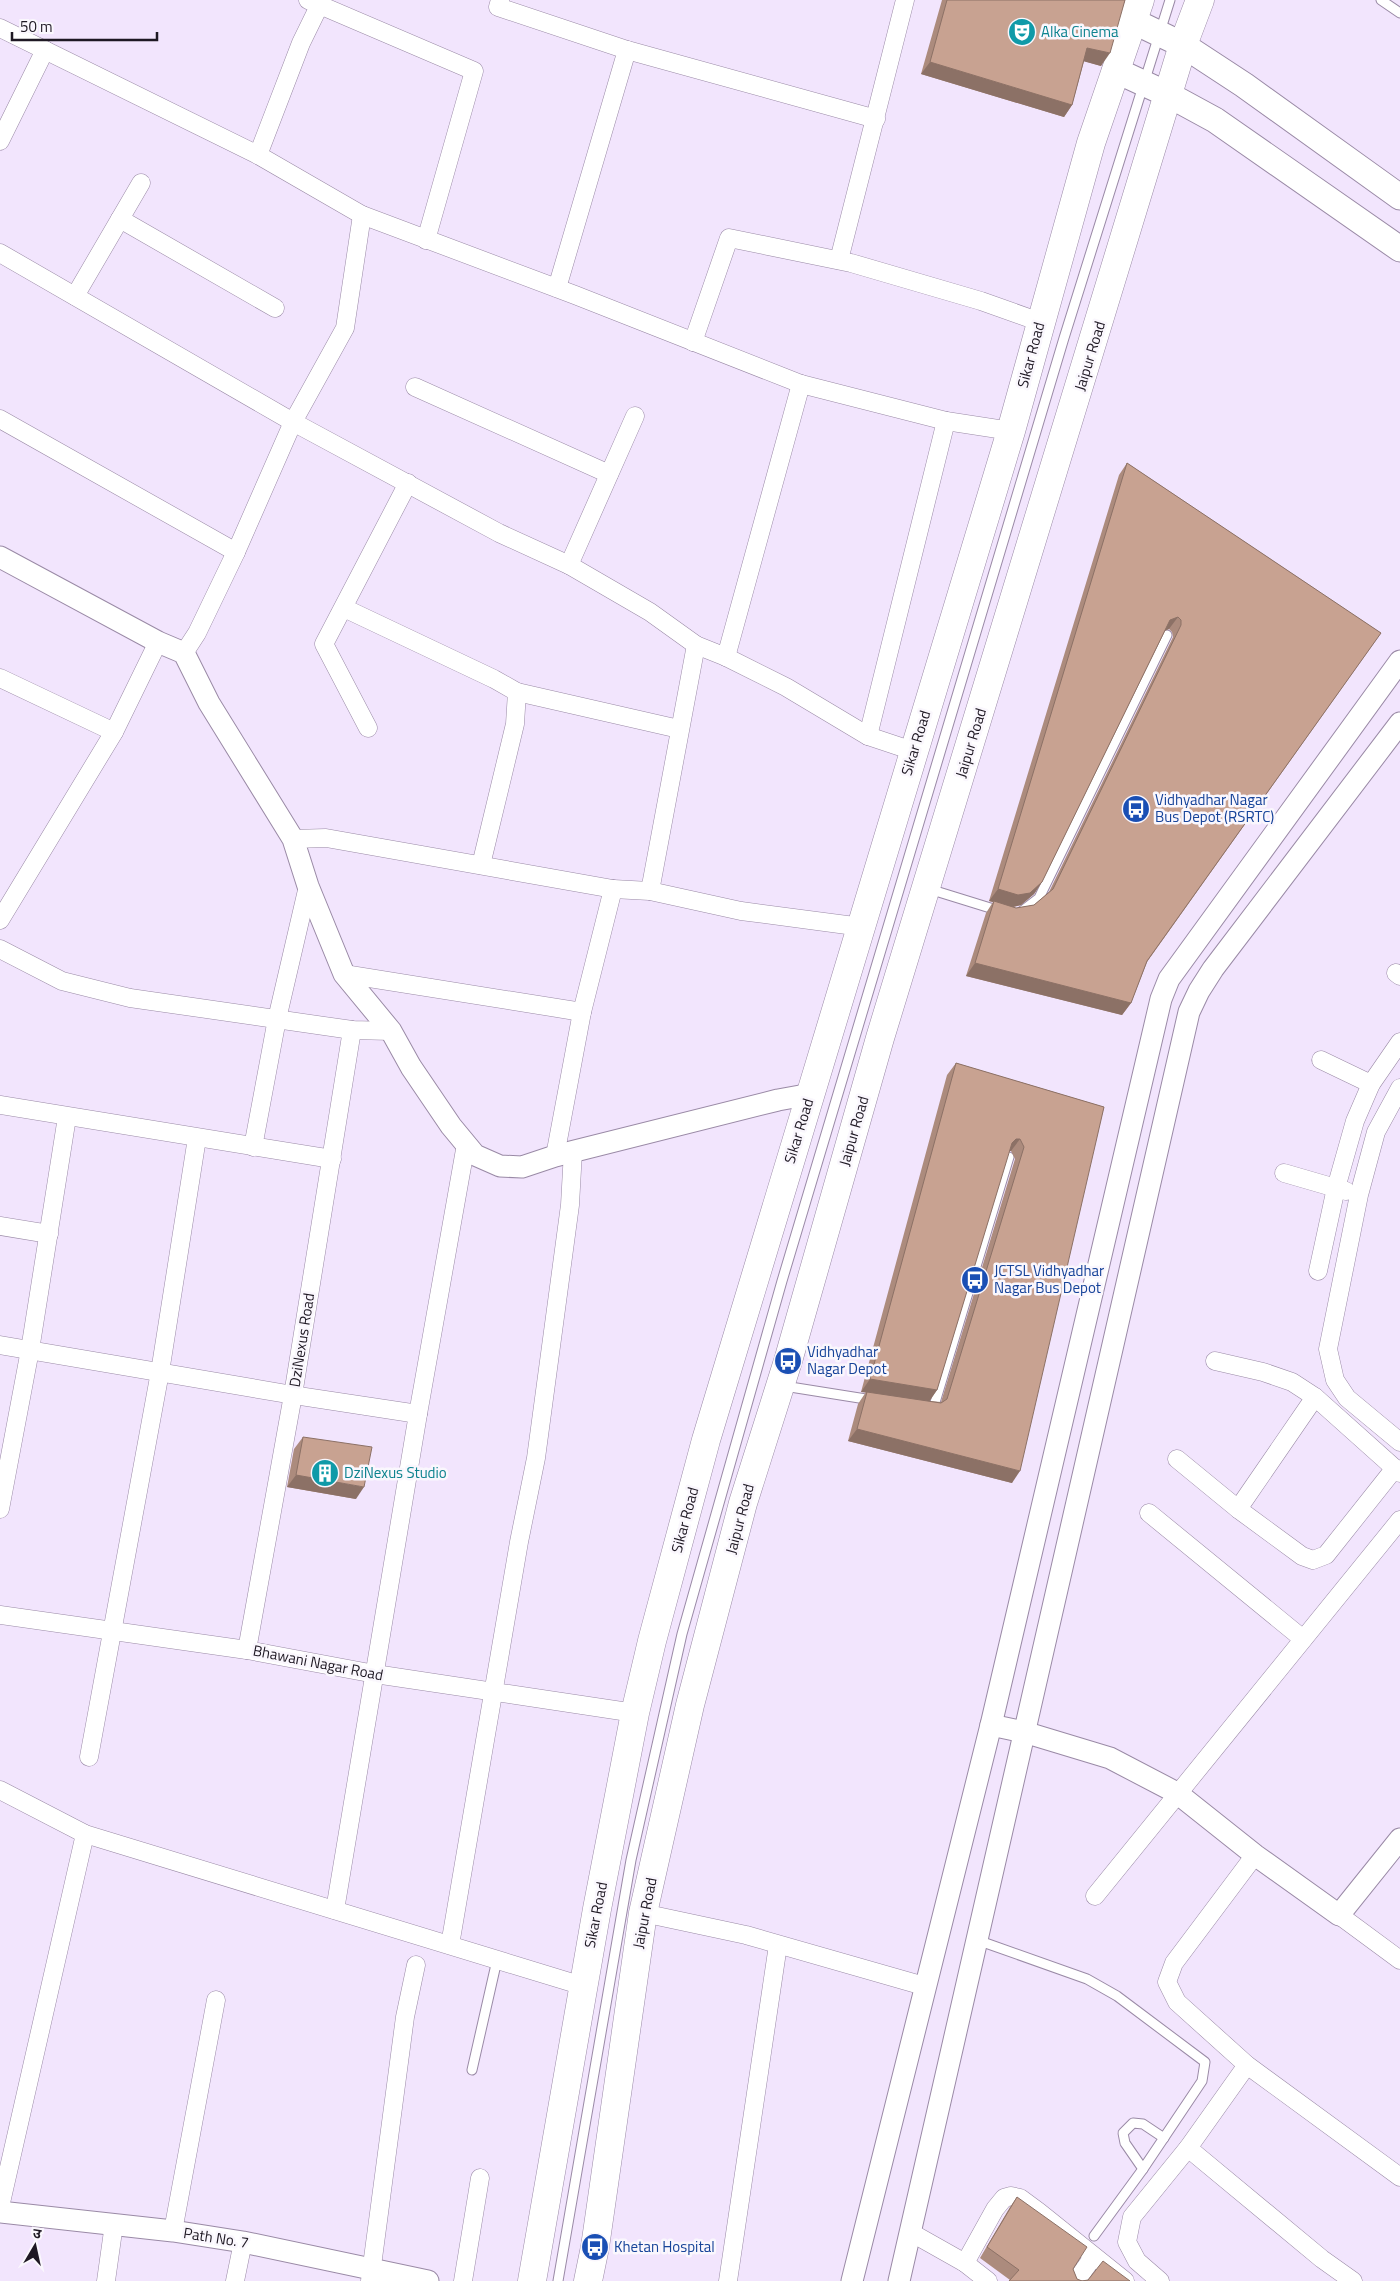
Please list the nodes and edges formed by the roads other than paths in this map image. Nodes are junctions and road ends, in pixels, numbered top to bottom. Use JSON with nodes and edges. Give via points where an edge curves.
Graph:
{"nodes":[{"id":1,"x":500,"y":0,"type":"edge"},
{"id":2,"x":906,"y":0,"type":"edge"},
{"id":3,"x":1170,"y":0,"type":"edge"},
{"id":4,"x":1200,"y":0,"type":"edge"},
{"id":5,"x":1381,"y":0,"type":"edge"},
{"id":6,"x":317,"y":2,"type":"edge"},
{"id":7,"x":1137,"y":11,"type":"edge"},
{"id":8,"x":1400,"y":13,"type":"edge"},
{"id":9,"x":0,"y":28,"type":"edge"},
{"id":10,"x":1172,"y":40,"type":"junction"},
{"id":11,"x":45,"y":50,"type":"junction"},
{"id":12,"x":628,"y":50,"type":"junction"},
{"id":13,"x":1115,"y":70,"type":"junction"},
{"id":14,"x":1143,"y":83,"type":"junction"},
{"id":15,"x":1169,"y":95,"type":"junction"},
{"id":16,"x":876,"y":119,"type":"junction"},
{"id":17,"x":0,"y":141,"type":"edge"},
{"id":18,"x":258,"y":155,"type":"junction"},
{"id":19,"x":140,"y":183,"type":"dead end"},
{"id":20,"x":1400,"y":197,"type":"edge"},
{"id":21,"x":362,"y":215,"type":"junction"},
{"id":22,"x":120,"y":219,"type":"junction"},
{"id":23,"x":426,"y":240,"type":"junction"},
{"id":24,"x":1400,"y":250,"type":"edge"},
{"id":25,"x":0,"y":253,"type":"edge"},
{"id":26,"x":839,"y":260,"type":"junction"},
{"id":27,"x":557,"y":288,"type":"junction"},
{"id":28,"x":75,"y":296,"type":"junction"},
{"id":29,"x":275,"y":308,"type":"dead end"},
{"id":30,"x":1040,"y":322,"type":"junction"},
{"id":31,"x":693,"y":342,"type":"junction"},
{"id":32,"x":801,"y":384,"type":"junction"},
{"id":33,"x":415,"y":387,"type":"dead end"},
{"id":34,"x":634,"y":416,"type":"dead end"},
{"id":35,"x":0,"y":420,"type":"edge"},
{"id":36,"x":946,"y":421,"type":"junction"},
{"id":37,"x":293,"y":422,"type":"junction"},
{"id":38,"x":1011,"y":431,"type":"junction"},
{"id":39,"x":609,"y":474,"type":"junction"},
{"id":40,"x":408,"y":483,"type":"junction"},
{"id":41,"x":236,"y":552,"type":"junction"},
{"id":42,"x":0,"y":557,"type":"edge"},
{"id":43,"x":569,"y":565,"type":"junction"},
{"id":44,"x":344,"y":608,"type":"junction"},
{"id":45,"x":1167,"y":635,"type":"edge"},
{"id":46,"x":158,"y":642,"type":"junction"},
{"id":47,"x":696,"y":645,"type":"junction"},
{"id":48,"x":184,"y":652,"type":"junction"},
{"id":49,"x":726,"y":657,"type":"junction"},
{"id":50,"x":1400,"y":661,"type":"edge"},
{"id":51,"x":0,"y":678,"type":"edge"},
{"id":52,"x":517,"y":692,"type":"junction"},
{"id":53,"x":1400,"y":723,"type":"edge"},
{"id":54,"x":368,"y":728,"type":"dead end"},
{"id":55,"x":679,"y":729,"type":"junction"},
{"id":56,"x":114,"y":732,"type":"junction"},
{"id":57,"x":868,"y":736,"type":"junction"},
{"id":58,"x":913,"y":752,"type":"junction"},
{"id":59,"x":292,"y":840,"type":"junction"},
{"id":60,"x":481,"y":865,"type":"junction"},
{"id":61,"x":308,"y":886,"type":"junction"},
{"id":62,"x":613,"y":889,"type":"junction"},
{"id":63,"x":926,"y":889,"type":"junction"},
{"id":64,"x":650,"y":891,"type":"junction"},
{"id":65,"x":0,"y":920,"type":"edge"},
{"id":66,"x":862,"y":927,"type":"junction"},
{"id":67,"x":0,"y":949,"type":"edge"},
{"id":68,"x":344,"y":974,"type":"junction"},
{"id":69,"x":582,"y":1012,"type":"junction"},
{"id":70,"x":277,"y":1019,"type":"junction"},
{"id":71,"x":352,"y":1030,"type":"junction"},
{"id":72,"x":391,"y":1031,"type":"junction"},
{"id":73,"x":1400,"y":1042,"type":"edge"},
{"id":74,"x":1321,"y":1060,"type":"dead end"},
{"id":75,"x":1371,"y":1084,"type":"junction"},
{"id":76,"x":1400,"y":1088,"type":"edge"},
{"id":77,"x":811,"y":1094,"type":"junction"},
{"id":78,"x":0,"y":1105,"type":"edge"},
{"id":79,"x":68,"y":1117,"type":"junction"},
{"id":80,"x":197,"y":1138,"type":"junction"},
{"id":81,"x":466,"y":1144,"type":"junction"},
{"id":82,"x":254,"y":1147,"type":"junction"},
{"id":83,"x":564,"y":1154,"type":"junction"},
{"id":84,"x":1009,"y":1157,"type":"edge"},
{"id":85,"x":332,"y":1159,"type":"junction"},
{"id":86,"x":1284,"y":1173,"type":"dead end"},
{"id":87,"x":1336,"y":1188,"type":"junction"},
{"id":88,"x":1359,"y":1195,"type":"junction"},
{"id":89,"x":0,"y":1226,"type":"edge"},
{"id":90,"x":49,"y":1234,"type":"junction"},
{"id":91,"x":1318,"y":1271,"type":"dead end"},
{"id":92,"x":0,"y":1345,"type":"edge"},
{"id":93,"x":30,"y":1350,"type":"junction"},
{"id":94,"x":1215,"y":1362,"type":"dead end"},
{"id":95,"x":160,"y":1372,"type":"junction"},
{"id":96,"x":779,"y":1385,"type":"junction"},
{"id":97,"x":293,"y":1396,"type":"junction"},
{"id":98,"x":1316,"y":1397,"type":"junction"},
{"id":99,"x":885,"y":1402,"type":"edge"},
{"id":100,"x":923,"y":1408,"type":"edge"},
{"id":101,"x":418,"y":1414,"type":"junction"},
{"id":102,"x":1400,"y":1442,"type":"edge"},
{"id":103,"x":1177,"y":1459,"type":"dead end"},
{"id":104,"x":1397,"y":1470,"type":"edge"},
{"id":105,"x":0,"y":1509,"type":"edge"},
{"id":106,"x":1238,"y":1509,"type":"junction"},
{"id":107,"x":1149,"y":1513,"type":"dead end"},
{"id":108,"x":1400,"y":1520,"type":"edge"},
{"id":109,"x":0,"y":1615,"type":"edge"},
{"id":110,"x":112,"y":1630,"type":"junction"},
{"id":111,"x":1303,"y":1639,"type":"junction"},
{"id":112,"x":247,"y":1650,"type":"junction"},
{"id":113,"x":375,"y":1674,"type":"junction"},
{"id":114,"x":495,"y":1692,"type":"junction"},
{"id":115,"x":635,"y":1713,"type":"junction"},
{"id":116,"x":991,"y":1725,"type":"junction"},
{"id":117,"x":1024,"y":1732,"type":"junction"},
{"id":118,"x":89,"y":1757,"type":"dead end"},
{"id":119,"x":0,"y":1790,"type":"edge"},
{"id":120,"x":1178,"y":1793,"type":"junction"},
{"id":121,"x":85,"y":1834,"type":"junction"},
{"id":122,"x":1400,"y":1839,"type":"edge"},
{"id":123,"x":1254,"y":1855,"type":"junction"},
{"id":124,"x":1095,"y":1896,"type":"dead end"},
{"id":125,"x":335,"y":1910,"type":"junction"},
{"id":126,"x":643,"y":1913,"type":"junction"},
{"id":127,"x":1339,"y":1915,"type":"junction"},
{"id":128,"x":976,"y":1940,"type":"junction"},
{"id":129,"x":778,"y":1945,"type":"junction"},
{"id":130,"x":450,"y":1946,"type":"junction"},
{"id":131,"x":497,"y":1960,"type":"junction"},
{"id":132,"x":1400,"y":1960,"type":"edge"},
{"id":133,"x":416,"y":1965,"type":"dead end"},
{"id":134,"x":583,"y":1986,"type":"junction"},
{"id":135,"x":924,"y":1986,"type":"junction"},
{"id":136,"x":216,"y":2000,"type":"dead end"},
{"id":137,"x":1247,"y":2064,"type":"junction"},
{"id":138,"x":472,"y":2070,"type":"dead end"},
{"id":139,"x":1164,"y":2138,"type":"junction"},
{"id":140,"x":1188,"y":2148,"type":"junction"},
{"id":141,"x":1143,"y":2169,"type":"junction"},
{"id":142,"x":1400,"y":2177,"type":"edge"},
{"id":143,"x":480,"y":2178,"type":"dead end"},
{"id":144,"x":0,"y":2207,"type":"edge"},
{"id":145,"x":0,"y":2212,"type":"edge"},
{"id":146,"x":114,"y":2224,"type":"junction"},
{"id":147,"x":174,"y":2231,"type":"junction"},
{"id":148,"x":910,"y":2232,"type":"junction"},
{"id":149,"x":1094,"y":2236,"type":"dead end"},
{"id":150,"x":243,"y":2242,"type":"junction"},
{"id":151,"x":1093,"y":2257,"type":"junction"},
{"id":152,"x":965,"y":2263,"type":"junction"},
{"id":153,"x":371,"y":2275,"type":"edge"},
{"id":154,"x":106,"y":2281,"type":"edge"},
{"id":155,"x":235,"y":2281,"type":"edge"},
{"id":156,"x":428,"y":2281,"type":"edge"},
{"id":157,"x":463,"y":2281,"type":"edge"},
{"id":158,"x":532,"y":2281,"type":"edge"},
{"id":159,"x":558,"y":2281,"type":"edge"},
{"id":160,"x":588,"y":2281,"type":"edge"},
{"id":161,"x":728,"y":2281,"type":"edge"},
{"id":162,"x":852,"y":2281,"type":"edge"},
{"id":163,"x":899,"y":2281,"type":"edge"},
{"id":164,"x":988,"y":2281,"type":"edge"},
{"id":165,"x":1076,"y":2281,"type":"edge"},
{"id":166,"x":1124,"y":2281,"type":"edge"},
{"id":167,"x":1160,"y":2281,"type":"edge"},
{"id":168,"x":1353,"y":2281,"type":"edge"}],
"edges":[{"from":1,"to":12,"type":"street","via":[[498,7]]},
{"from":2,"to":16,"type":"street"},
{"from":3,"to":10,"type":"lane"},
{"from":4,"to":10,"type":"main road","name":"Jaipur Road"},
{"from":5,"to":8,"type":"lane"},
{"from":6,"to":18,"type":"street"},
{"from":6,"to":23,"type":"street","via":[[474,71]]},
{"from":7,"to":10,"type":"main road"},
{"from":7,"to":13,"type":"main road","name":"Sikar Road"},
{"from":9,"to":11,"type":"street"},
{"from":10,"to":14,"type":"lane"},
{"from":10,"to":15,"type":"main road","name":"Jaipur Road"},
{"from":10,"to":20,"type":"main road","via":[[1244,85]]},
{"from":11,"to":17,"type":"street"},
{"from":11,"to":18,"type":"street"},
{"from":12,"to":16,"type":"street"},
{"from":12,"to":27,"type":"street"},
{"from":13,"to":14,"type":"main road"},
{"from":13,"to":30,"type":"main road","name":"Sikar Road"},
{"from":14,"to":15,"type":"main road"},
{"from":14,"to":159,"type":"lane","via":[[780,1290],[682,1634],[631,1860]]},
{"from":15,"to":24,"type":"main road","via":[[1215,120]]},
{"from":15,"to":63,"type":"main road","name":"Jaipur Road"},
{"from":16,"to":26,"type":"street"},
{"from":18,"to":21,"type":"street"},
{"from":19,"to":22,"type":"street"},
{"from":21,"to":23,"type":"street"},
{"from":21,"to":37,"type":"street","via":[[346,328]]},
{"from":22,"to":28,"type":"street"},
{"from":22,"to":29,"type":"street"},
{"from":23,"to":27,"type":"street"},
{"from":25,"to":28,"type":"street"},
{"from":26,"to":30,"type":"street","via":[[981,301]]},
{"from":26,"to":31,"type":"street","via":[[729,238]]},
{"from":27,"to":31,"type":"street"},
{"from":28,"to":37,"type":"street"},
{"from":30,"to":38,"type":"main road","name":"Sikar Road"},
{"from":31,"to":32,"type":"street"},
{"from":32,"to":36,"type":"street"},
{"from":32,"to":49,"type":"street"},
{"from":33,"to":39,"type":"street"},
{"from":34,"to":39,"type":"street"},
{"from":35,"to":41,"type":"street"},
{"from":36,"to":38,"type":"street"},
{"from":36,"to":57,"type":"street"},
{"from":37,"to":40,"type":"street"},
{"from":37,"to":41,"type":"street"},
{"from":38,"to":58,"type":"main road","name":"Sikar Road"},
{"from":39,"to":43,"type":"street"},
{"from":40,"to":43,"type":"street","via":[[499,533]]},
{"from":40,"to":44,"type":"street"},
{"from":41,"to":48,"type":"street","via":[[197,633]]},
{"from":42,"to":46,"type":"street"},
{"from":43,"to":47,"type":"street","via":[[650,612]]},
{"from":44,"to":52,"type":"street"},
{"from":44,"to":54,"type":"street","via":[[324,644]]},
{"from":45,"to":63,"type":"lane","via":[[1039,898],[1024,911],[1010,914]]},
{"from":46,"to":48,"type":"street"},
{"from":46,"to":56,"type":"street"},
{"from":47,"to":49,"type":"street"},
{"from":47,"to":55,"type":"street"},
{"from":48,"to":59,"type":"street","via":[[210,703]]},
{"from":49,"to":57,"type":"street","via":[[786,687]]},
{"from":50,"to":116,"type":"street","via":[[1173,973],[1161,999]]},
{"from":51,"to":56,"type":"street"},
{"from":52,"to":55,"type":"street"},
{"from":52,"to":60,"type":"street","via":[[515,724]]},
{"from":53,"to":117,"type":"street","via":[[1213,969],[1190,1012]]},
{"from":55,"to":64,"type":"street"},
{"from":56,"to":65,"type":"street"},
{"from":57,"to":58,"type":"street"},
{"from":58,"to":66,"type":"main road","name":"Sikar Road"},
{"from":59,"to":60,"type":"street","via":[[326,838]]},
{"from":59,"to":61,"type":"street"},
{"from":60,"to":62,"type":"street"},
{"from":61,"to":68,"type":"street"},
{"from":61,"to":70,"type":"street"},
{"from":62,"to":64,"type":"street"},
{"from":62,"to":69,"type":"street"},
{"from":63,"to":96,"type":"main road","name":"Jaipur Road"},
{"from":64,"to":66,"type":"street","via":[[741,911]]},
{"from":66,"to":77,"type":"main road","name":"Sikar Road"},
{"from":67,"to":70,"type":"street","via":[[62,981],[130,998]]},
{"from":68,"to":69,"type":"street"},
{"from":68,"to":72,"type":"street"},
{"from":69,"to":83,"type":"street"},
{"from":70,"to":71,"type":"street"},
{"from":70,"to":82,"type":"street"},
{"from":71,"to":72,"type":"street"},
{"from":71,"to":85,"type":"street","name":"DziNexus Road"},
{"from":72,"to":81,"type":"street","via":[[411,1067]]},
{"from":73,"to":75,"type":"street"},
{"from":74,"to":75,"type":"street"},
{"from":75,"to":87,"type":"street","via":[[1355,1121]]},
{"from":76,"to":88,"type":"street","via":[[1376,1132]]},
{"from":77,"to":83,"type":"street"},
{"from":77,"to":115,"type":"main road","name":"Sikar Road","via":[[706,1440]]},
{"from":78,"to":79,"type":"street"},
{"from":79,"to":80,"type":"street"},
{"from":79,"to":90,"type":"street"},
{"from":80,"to":82,"type":"street"},
{"from":80,"to":95,"type":"street"},
{"from":81,"to":83,"type":"street","via":[[475,1155],[500,1166],[522,1167]]},
{"from":81,"to":101,"type":"street"},
{"from":82,"to":85,"type":"street"},
{"from":83,"to":114,"type":"street","via":[[570,1206],[536,1458]]},
{"from":84,"to":100,"type":"lane","via":[[933,1409]]},
{"from":85,"to":97,"type":"street","name":"DziNexus Road"},
{"from":86,"to":87,"type":"street"},
{"from":87,"to":88,"type":"street"},
{"from":87,"to":91,"type":"street"},
{"from":88,"to":102,"type":"street","via":[[1328,1350],[1335,1380],[1347,1398]]},
{"from":89,"to":90,"type":"street"},
{"from":90,"to":93,"type":"street"},
{"from":92,"to":93,"type":"street"},
{"from":93,"to":95,"type":"street"},
{"from":93,"to":105,"type":"street"},
{"from":94,"to":98,"type":"street","via":[[1264,1372],[1292,1382]]},
{"from":95,"to":97,"type":"street"},
{"from":95,"to":110,"type":"street"},
{"from":96,"to":99,"type":"lane"},
{"from":96,"to":126,"type":"main road","name":"Jaipur Road","via":[[743,1503],[690,1705]]},
{"from":97,"to":101,"type":"street"},
{"from":97,"to":112,"type":"street","name":"DziNexus Road"},
{"from":98,"to":104,"type":"street"},
{"from":98,"to":106,"type":"street"},
{"from":101,"to":113,"type":"street"},
{"from":103,"to":106,"type":"street"},
{"from":104,"to":106,"type":"street","via":[[1326,1555],[1314,1560],[1302,1556]]},
{"from":107,"to":111,"type":"street"},
{"from":108,"to":111,"type":"street"},
{"from":109,"to":110,"type":"street","name":"Bhawani Nagar Road"},
{"from":110,"to":112,"type":"street","name":"Bhawani Nagar Road"},
{"from":110,"to":118,"type":"street"},
{"from":111,"to":120,"type":"street"},
{"from":112,"to":113,"type":"street","name":"Bhawani Nagar Road"},
{"from":113,"to":114,"type":"street","name":"Bhawani Nagar Road"},
{"from":113,"to":125,"type":"street"},
{"from":114,"to":115,"type":"street","name":"Bhawani Nagar Road"},
{"from":114,"to":130,"type":"street"},
{"from":115,"to":134,"type":"main road","name":"Sikar Road"},
{"from":116,"to":117,"type":"street"},
{"from":116,"to":135,"type":"street"},
{"from":117,"to":120,"type":"street","via":[[1110,1758]]},
{"from":117,"to":128,"type":"street"},
{"from":119,"to":121,"type":"street"},
{"from":120,"to":123,"type":"street"},
{"from":120,"to":124,"type":"street"},
{"from":121,"to":125,"type":"street"},
{"from":121,"to":144,"type":"street"},
{"from":122,"to":127,"type":"street"},
{"from":123,"to":127,"type":"street"},
{"from":123,"to":137,"type":"street","via":[[1174,1963],[1167,1982],[1177,2002]]},
{"from":125,"to":130,"type":"street"},
{"from":126,"to":129,"type":"street"},
{"from":126,"to":160,"type":"main road","name":"Jaipur Road"},
{"from":127,"to":132,"type":"street"},
{"from":128,"to":139,"type":"lane","via":[[1087,1979],[1117,1996],[1205,2062],[1202,2081]]},
{"from":128,"to":148,"type":"street"},
{"from":129,"to":135,"type":"street"},
{"from":129,"to":161,"type":"street"},
{"from":130,"to":131,"type":"street"},
{"from":131,"to":134,"type":"street"},
{"from":131,"to":138,"type":"lane"},
{"from":133,"to":153,"type":"street","via":[[405,2017]]},
{"from":134,"to":158,"type":"main road","name":"Sikar Road"},
{"from":135,"to":162,"type":"street"},
{"from":136,"to":147,"type":"street"},
{"from":137,"to":140,"type":"street"},
{"from":137,"to":142,"type":"street"},
{"from":139,"to":141,"type":"lane"},
{"from":139,"to":141,"type":"lane","via":[[1143,2124],[1133,2123],[1123,2133],[1125,2143]]},
{"from":140,"to":167,"type":"street","via":[[1132,2218],[1127,2242],[1137,2261]]},
{"from":140,"to":168,"type":"street"},
{"from":141,"to":149,"type":"lane"},
{"from":143,"to":157,"type":"street"},
{"from":145,"to":146,"type":"street","name":"Path No. 7"},
{"from":146,"to":147,"type":"street","name":"Path No. 7"},
{"from":146,"to":154,"type":"street"},
{"from":147,"to":150,"type":"street","name":"Path No. 7"},
{"from":148,"to":152,"type":"street"},
{"from":148,"to":163,"type":"street"},
{"from":150,"to":153,"type":"street","name":"Path No. 7"},
{"from":150,"to":155,"type":"street"},
{"from":151,"to":152,"type":"street","via":[[1039,2212],[1020,2198],[1011,2196],[1004,2198],[996,2209]]},
{"from":151,"to":165,"type":"street"},
{"from":151,"to":166,"type":"street"},
{"from":152,"to":164,"type":"street"},
{"from":153,"to":156,"type":"street","name":"Path No. 7"}]}
